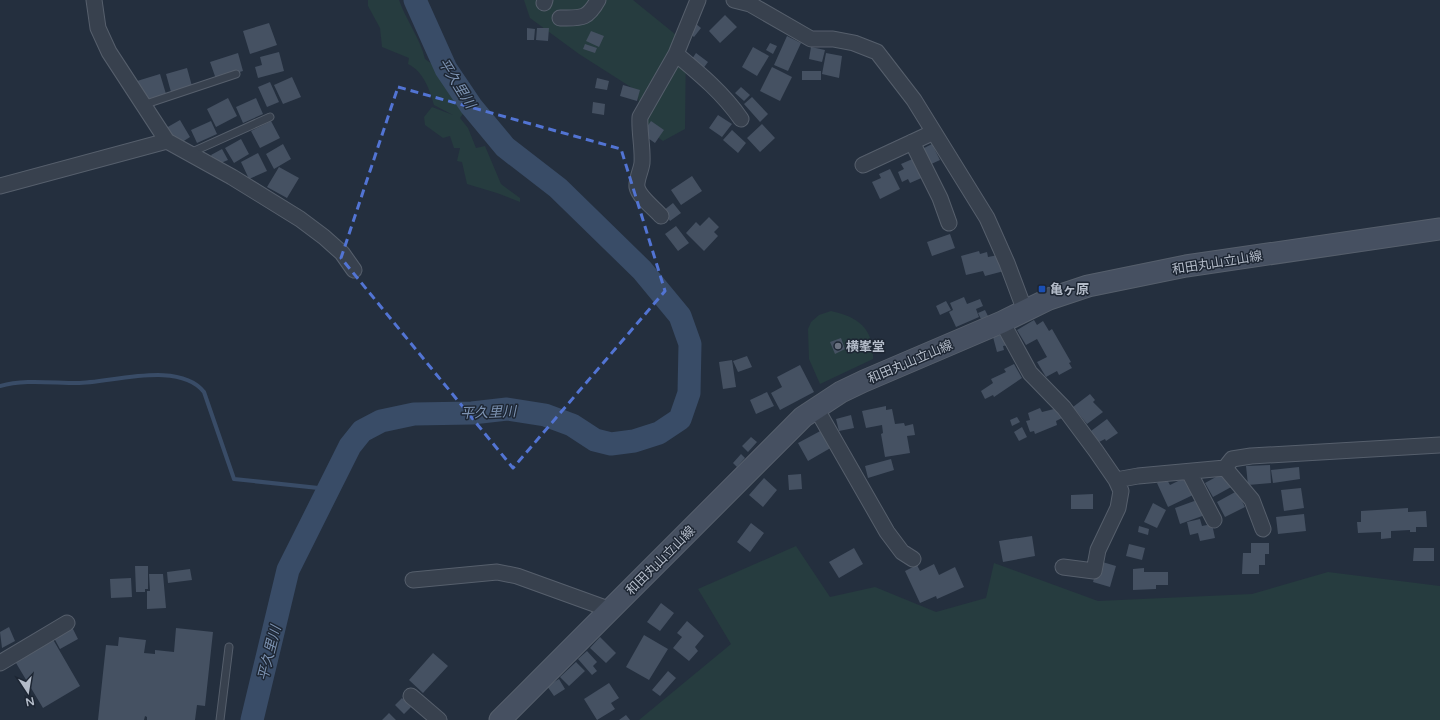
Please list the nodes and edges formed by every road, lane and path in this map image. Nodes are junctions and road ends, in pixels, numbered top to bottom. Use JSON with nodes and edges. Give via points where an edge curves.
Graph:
{"nodes":[{"id":1,"x":94,"y":0,"type":"edge"},
{"id":2,"x":598,"y":0,"type":"edge"},
{"id":3,"x":698,"y":0,"type":"edge"},
{"id":4,"x":734,"y":0,"type":"edge"},
{"id":5,"x":560,"y":18,"type":"dead end"},
{"id":6,"x":676,"y":54,"type":"junction"},
{"id":7,"x":236,"y":74,"type":"dead end"},
{"id":8,"x":143,"y":106,"type":"junction"},
{"id":9,"x":270,"y":117,"type":"dead end"},
{"id":10,"x":741,"y":119,"type":"dead end"},
{"id":11,"x":934,"y":132,"type":"junction"},
{"id":12,"x":167,"y":141,"type":"junction"},
{"id":13,"x":912,"y":142,"type":"junction"},
{"id":14,"x":189,"y":153,"type":"junction"},
{"id":15,"x":864,"y":164,"type":"dead end"},
{"id":16,"x":0,"y":186,"type":"edge"},
{"id":17,"x":661,"y":216,"type":"dead end"},
{"id":18,"x":949,"y":223,"type":"dead end"},
{"id":19,"x":1440,"y":229,"type":"edge"},
{"id":20,"x":354,"y":270,"type":"dead end"},
{"id":21,"x":1025,"y":311,"type":"junction"},
{"id":22,"x":1002,"y":322,"type":"junction"},
{"id":23,"x":816,"y":408,"type":"junction"},
{"id":24,"x":1440,"y":445,"type":"edge"},
{"id":25,"x":1226,"y":468,"type":"junction"},
{"id":26,"x":1189,"y":472,"type":"junction"},
{"id":27,"x":1116,"y":480,"type":"junction"},
{"id":28,"x":1214,"y":520,"type":"dead end"},
{"id":29,"x":1263,"y":529,"type":"dead end"},
{"id":30,"x":914,"y":559,"type":"dead end"},
{"id":31,"x":1063,"y":567,"type":"dead end"},
{"id":32,"x":413,"y":580,"type":"dead end"},
{"id":33,"x":611,"y":610,"type":"junction"},
{"id":34,"x":67,"y":623,"type":"dead end"},
{"id":35,"x":228,"y":647,"type":"dead end"},
{"id":36,"x":0,"y":662,"type":"edge"},
{"id":37,"x":411,"y":696,"type":"dead end"},
{"id":38,"x":220,"y":720,"type":"edge"},
{"id":39,"x":439,"y":720,"type":"edge"},
{"id":40,"x":500,"y":720,"type":"edge"}],
"edges":[{"from":1,"to":8,"type":"street","via":[[98,28],[109,52]]},
{"from":2,"to":5,"type":"street","via":[[592,11],[583,18]]},
{"from":3,"to":6,"type":"street"},
{"from":4,"to":11,"type":"street","via":[[750,4],[811,39],[833,39],[854,43],[877,52],[898,77]]},
{"from":6,"to":10,"type":"street","via":[[706,79],[731,104]]},
{"from":6,"to":17,"type":"street","via":[[640,117],[639,126],[643,142],[642,165],[637,186],[639,192]]},
{"from":7,"to":8,"type":"lane"},
{"from":8,"to":12,"type":"street"},
{"from":9,"to":14,"type":"lane"},
{"from":11,"to":13,"type":"street"},
{"from":11,"to":21,"type":"street","via":[[987,218],[1008,263]]},
{"from":12,"to":14,"type":"street"},
{"from":12,"to":16,"type":"street"},
{"from":13,"to":15,"type":"street"},
{"from":13,"to":18,"type":"street","via":[[940,198]]},
{"from":14,"to":20,"type":"street","via":[[300,219],[342,253]]},
{"from":19,"to":21,"type":"main road","name":"和田丸山立山線","via":[[1130,276],[1062,294]]},
{"from":21,"to":22,"type":"main road","name":"和田丸山立山線"},
{"from":22,"to":23,"type":"main road","name":"和田丸山立山線","via":[[864,380]]},
{"from":22,"to":27,"type":"street","via":[[1030,373],[1064,408]]},
{"from":23,"to":30,"type":"street","via":[[887,532],[902,552]]},
{"from":23,"to":33,"type":"main road","name":"和田丸山立山線","via":[[784,436]]},
{"from":24,"to":25,"type":"street","via":[[1251,456],[1232,459]]},
{"from":25,"to":26,"type":"street"},
{"from":25,"to":29,"type":"street","via":[[1252,500]]},
{"from":26,"to":27,"type":"street"},
{"from":26,"to":28,"type":"street"},
{"from":27,"to":31,"type":"street","via":[[1121,491],[1118,508],[1098,550],[1094,571]]},
{"from":32,"to":33,"type":"street","via":[[497,572],[517,576]]},
{"from":33,"to":40,"type":"main road","name":"和田丸山立山線"},
{"from":34,"to":36,"type":"street"},
{"from":35,"to":38,"type":"lane"},
{"from":37,"to":39,"type":"street"}]}
